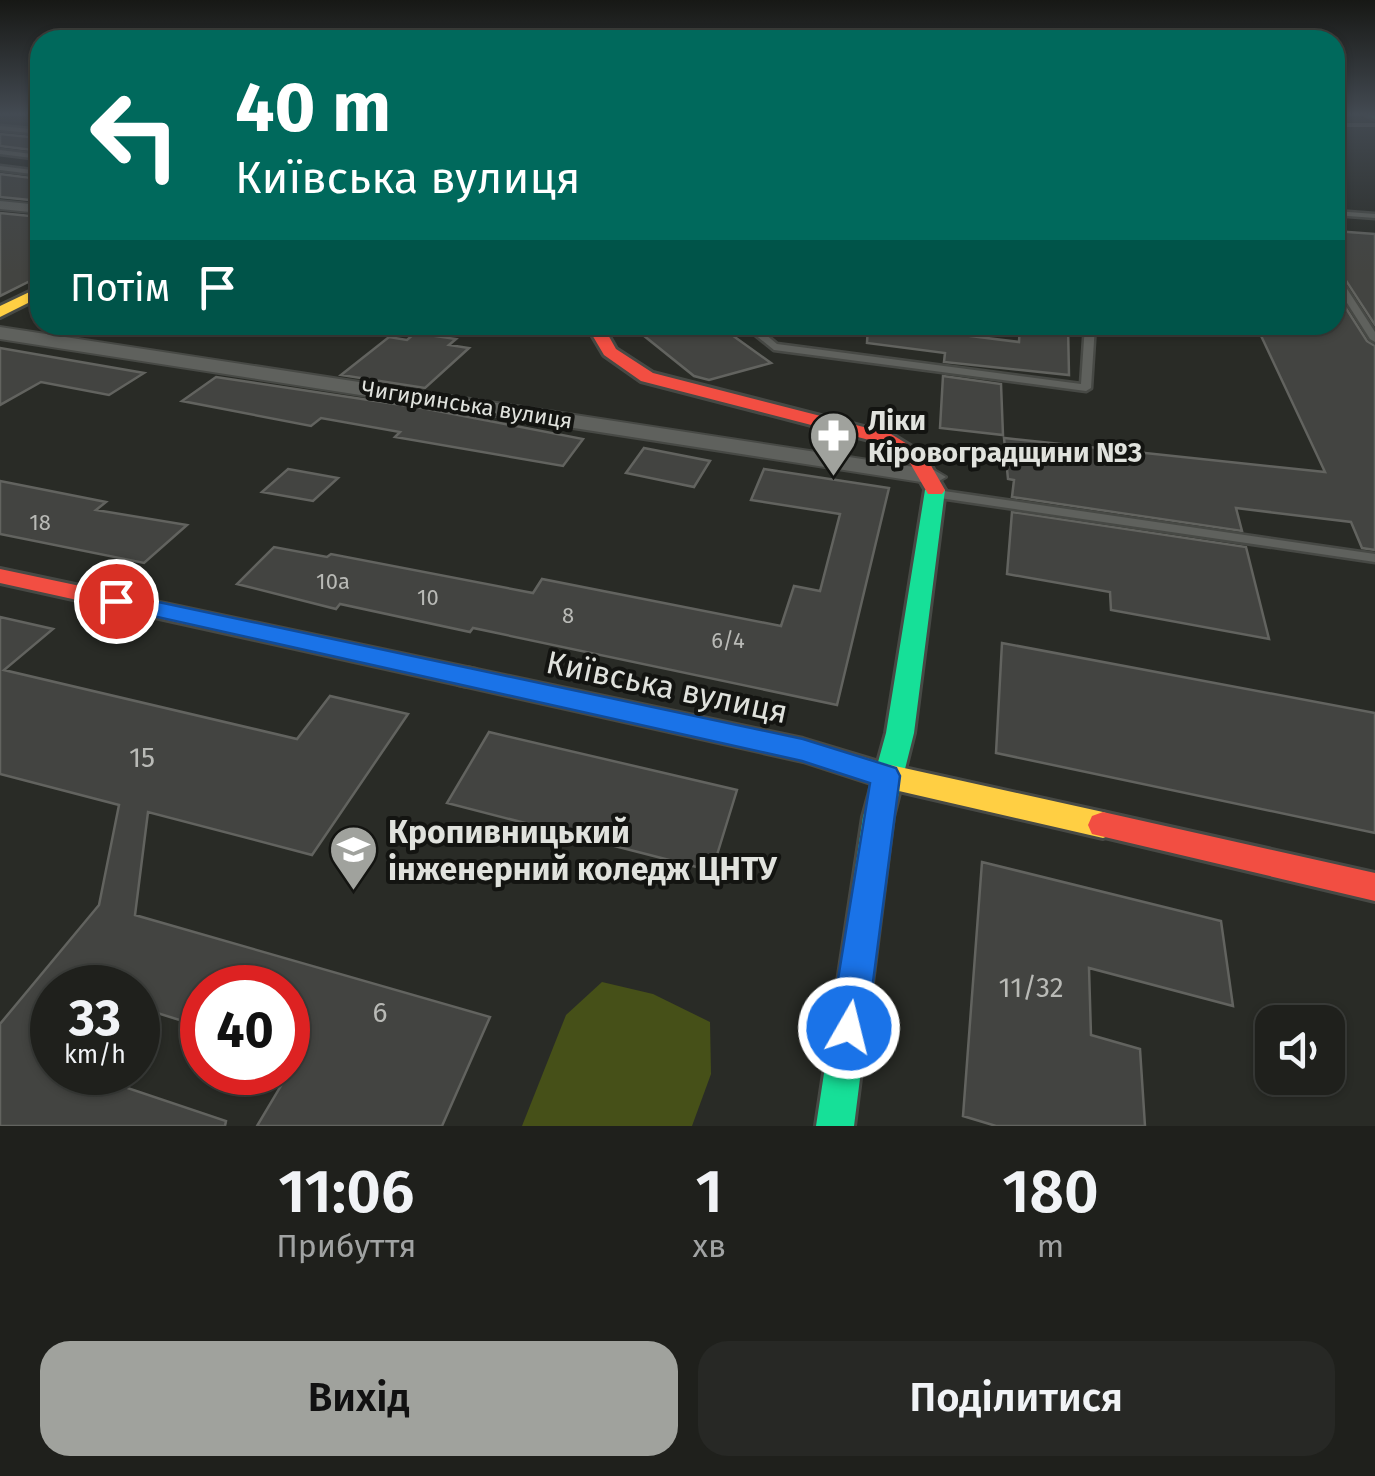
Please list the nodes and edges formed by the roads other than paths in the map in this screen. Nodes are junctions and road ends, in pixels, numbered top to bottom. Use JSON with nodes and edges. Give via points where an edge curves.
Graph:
{"nodes":[{"id":1,"x":0,"y":168,"type":"edge"},
{"id":2,"x":30,"y":172,"type":"edge"},
{"id":3,"x":0,"y":204,"type":"edge"},
{"id":4,"x":30,"y":208,"type":"edge"},
{"id":5,"x":1345,"y":214,"type":"edge"},
{"id":6,"x":1375,"y":216,"type":"edge"},
{"id":7,"x":1345,"y":292,"type":"edge"},
{"id":8,"x":30,"y":296,"type":"edge"},
{"id":9,"x":0,"y":312,"type":"edge"},
{"id":10,"x":0,"y":333,"type":"edge"},
{"id":11,"x":600,"y":335,"type":"edge"},
{"id":12,"x":759,"y":335,"type":"edge"},
{"id":13,"x":1089,"y":335,"type":"edge"},
{"id":14,"x":1375,"y":339,"type":"edge"},
{"id":15,"x":935,"y":485,"type":"junction"},
{"id":16,"x":1375,"y":558,"type":"edge"},
{"id":17,"x":0,"y":576,"type":"edge"},
{"id":18,"x":886,"y":776,"type":"junction"},
{"id":19,"x":1375,"y":887,"type":"edge"},
{"id":20,"x":836,"y":1123,"type":"edge"}],
"edges":[{"from":1,"to":2,"type":"lane"},
{"from":3,"to":4,"type":"street"},
{"from":5,"to":6,"type":"lane"},
{"from":7,"to":14,"type":"lane"},
{"from":8,"to":9,"type":"street"},
{"from":10,"to":15,"type":"street","name":"Чигиринська вулиця"},
{"from":11,"to":15,"type":"street","via":[[610,352],[647,377],[884,438],[918,459]]},
{"from":12,"to":13,"type":"lane","via":[[774,348],[1086,388]]},
{"from":15,"to":16,"type":"lane"},
{"from":15,"to":18,"type":"street","via":[[900,733]]},
{"from":17,"to":18,"type":"street","name":"Київська вулиця","via":[[803,750]]},
{"from":18,"to":19,"type":"street","name":"Київська вулиця"},
{"from":18,"to":20,"type":"street"}]}
